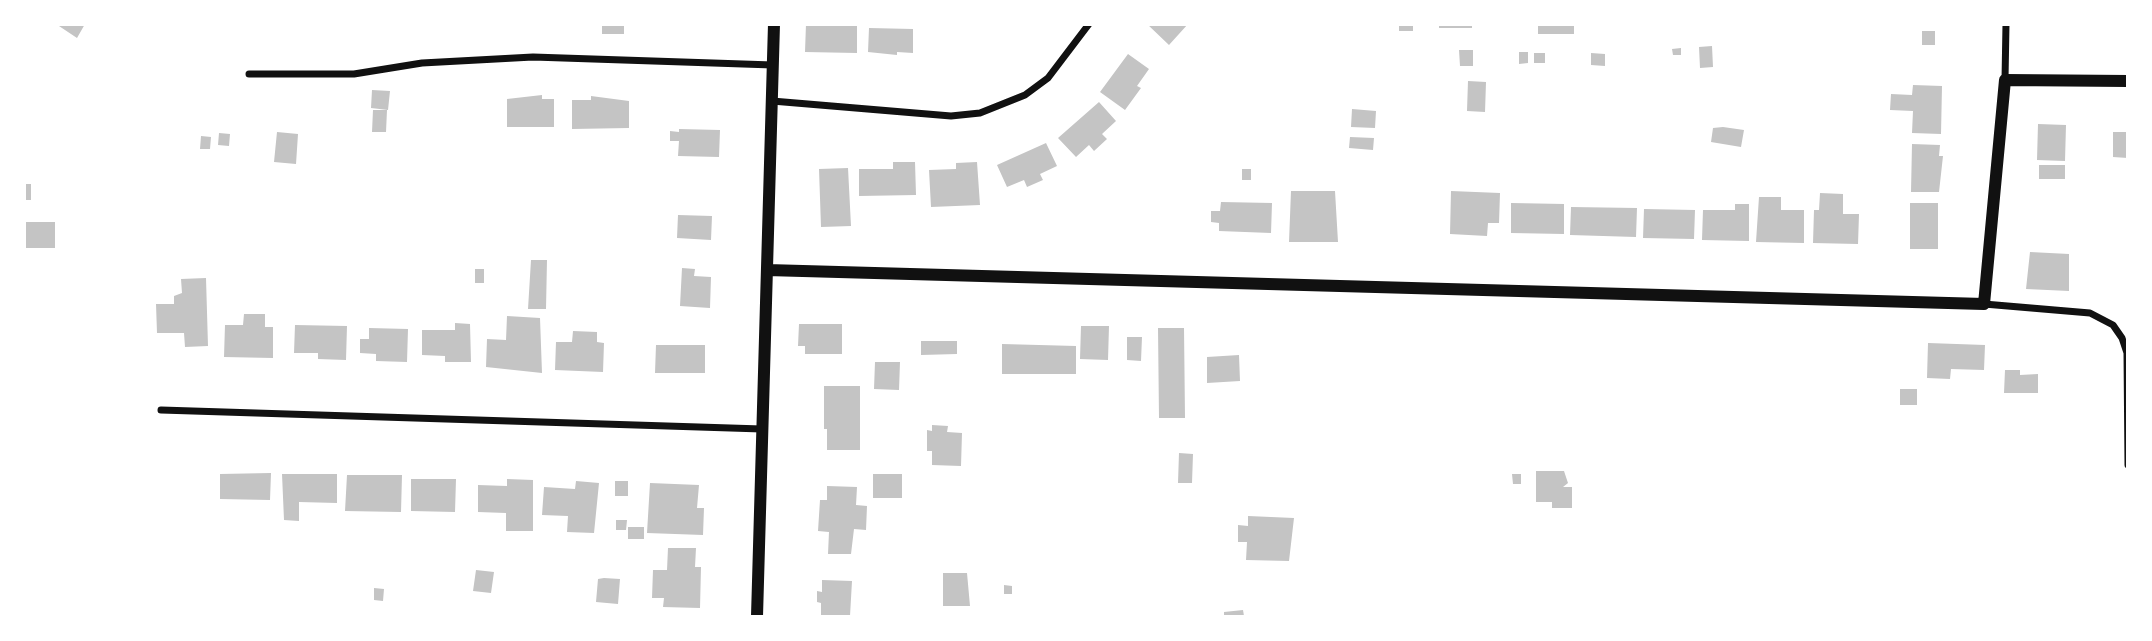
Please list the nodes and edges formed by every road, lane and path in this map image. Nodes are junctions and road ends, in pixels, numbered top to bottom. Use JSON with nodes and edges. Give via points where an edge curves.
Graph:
{"nodes":[{"id":1,"x":775,"y":24,"type":"edge"},
{"id":2,"x":1089,"y":24,"type":"edge"},
{"id":3,"x":2006,"y":24,"type":"edge"},
{"id":4,"x":773,"y":65,"type":"junction"},
{"id":5,"x":249,"y":74,"type":"dead end"},
{"id":6,"x":2005,"y":80,"type":"junction"},
{"id":7,"x":2127,"y":81,"type":"edge"},
{"id":8,"x":772,"y":100,"type":"junction"},
{"id":9,"x":767,"y":270,"type":"junction"},
{"id":10,"x":1984,"y":304,"type":"junction"},
{"id":11,"x":160,"y":411,"type":"dead end"},
{"id":12,"x":762,"y":429,"type":"junction"},
{"id":13,"x":2127,"y":465,"type":"edge"},
{"id":14,"x":757,"y":617,"type":"edge"}],
"edges":[{"from":1,"to":4,"type":"street"},
{"from":2,"to":8,"type":"street","via":[[1048,78],[1007,104],[980,113],[951,116]]},
{"from":3,"to":6,"type":"street"},
{"from":4,"to":5,"type":"street","via":[[533,57],[422,63],[342,75]]},
{"from":4,"to":8,"type":"street"},
{"from":6,"to":7,"type":"street"},
{"from":6,"to":10,"type":"street"},
{"from":8,"to":9,"type":"street"},
{"from":9,"to":10,"type":"street"},
{"from":9,"to":12,"type":"street"},
{"from":10,"to":13,"type":"street","via":[[2090,313],[2113,325],[2127,353]]},
{"from":11,"to":12,"type":"street"},
{"from":12,"to":14,"type":"street"}]}
